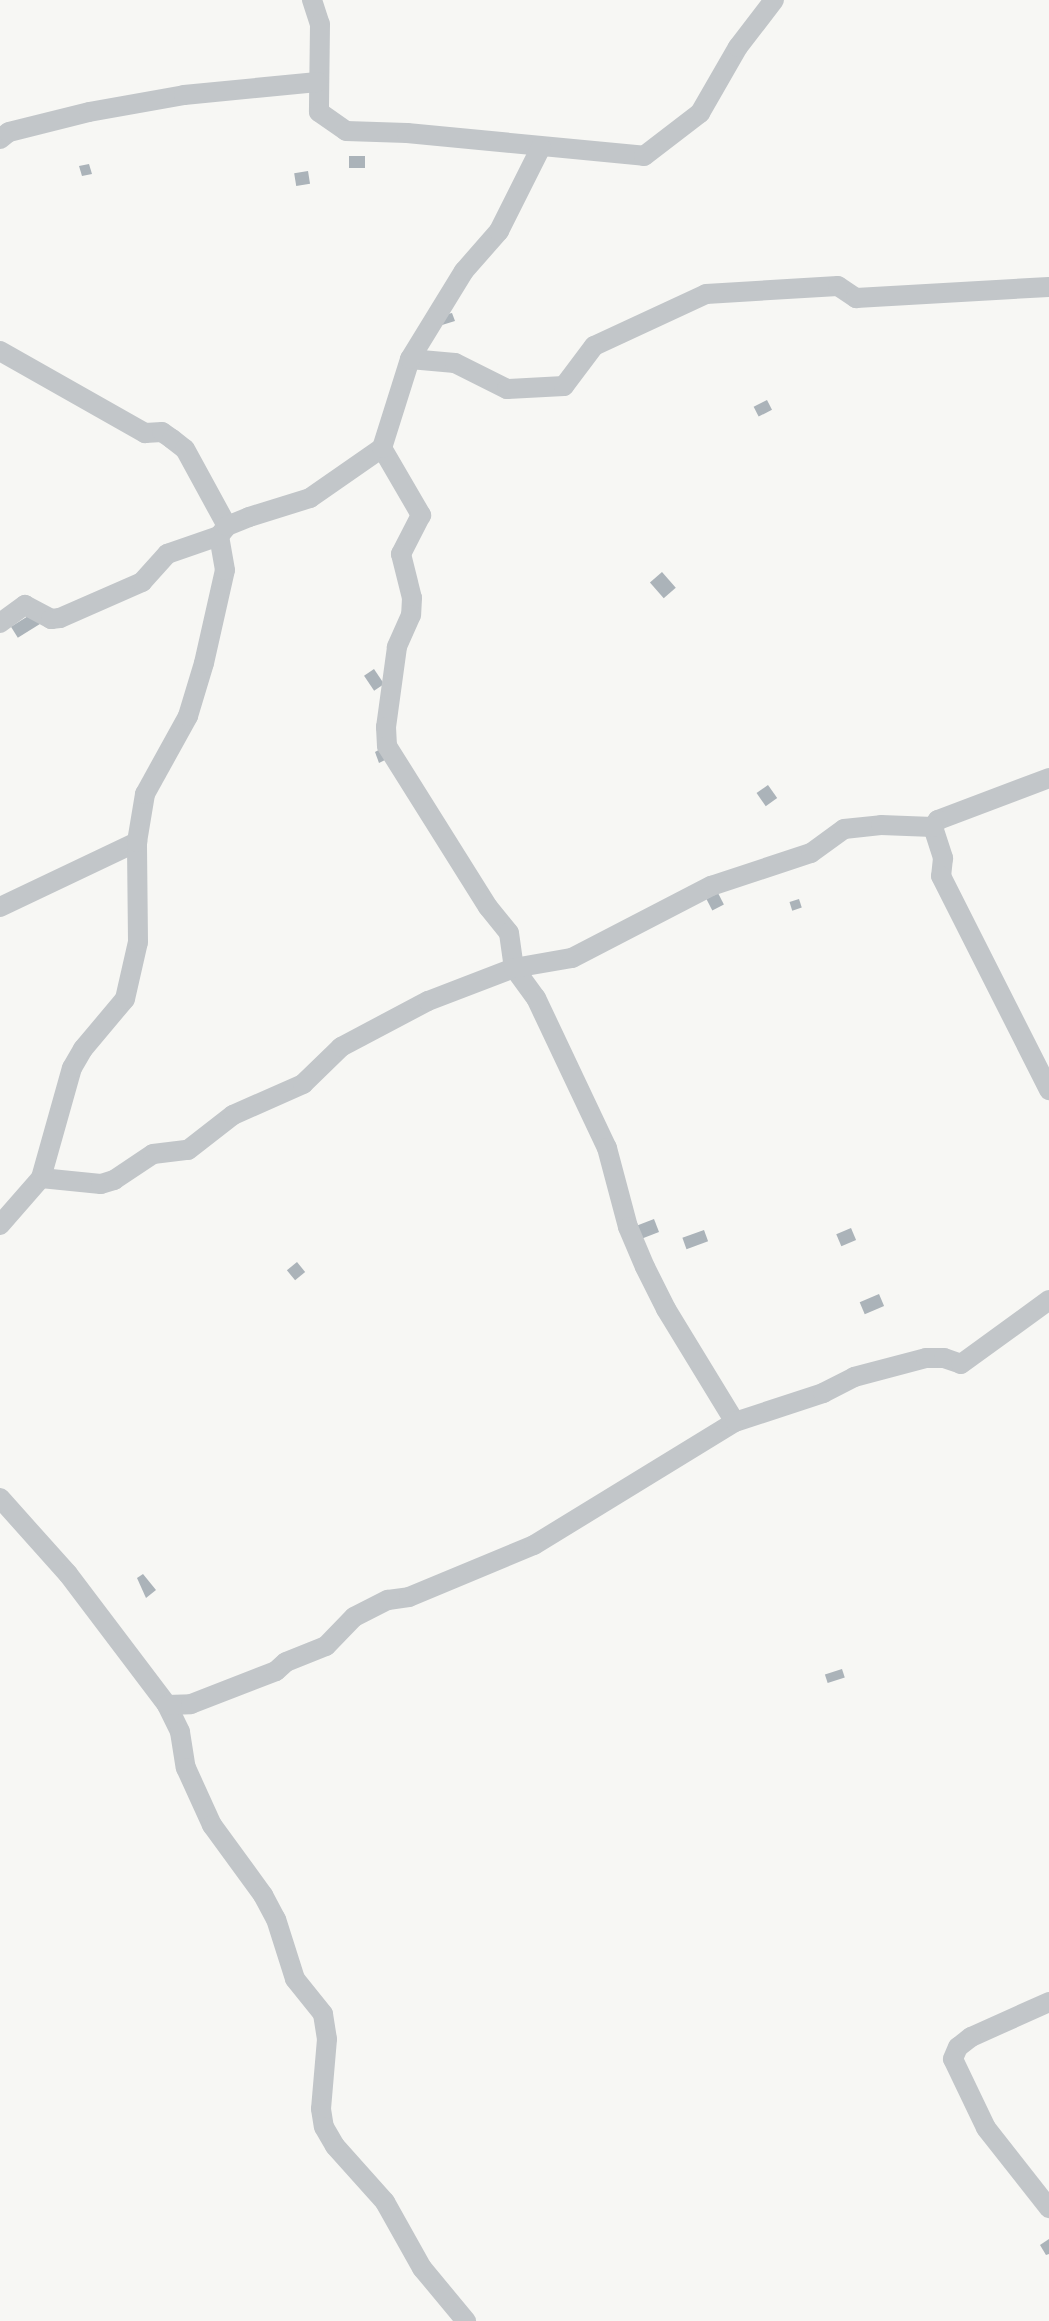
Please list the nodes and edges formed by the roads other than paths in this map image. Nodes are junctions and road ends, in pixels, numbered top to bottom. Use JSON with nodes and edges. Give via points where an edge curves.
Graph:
{"nodes":[{"id":1,"x":312,"y":0,"type":"edge"},
{"id":2,"x":774,"y":0,"type":"edge"},
{"id":3,"x":317,"y":82,"type":"junction"},
{"id":4,"x":0,"y":139,"type":"edge"},
{"id":5,"x":541,"y":147,"type":"junction"},
{"id":6,"x":1049,"y":287,"type":"edge"},
{"id":7,"x":0,"y":351,"type":"edge"},
{"id":8,"x":410,"y":359,"type":"junction"},
{"id":9,"x":382,"y":448,"type":"junction"},
{"id":10,"x":223,"y":531,"type":"junction"},
{"id":11,"x":0,"y":623,"type":"edge"},
{"id":12,"x":1049,"y":778,"type":"edge"},
{"id":13,"x":933,"y":827,"type":"junction"},
{"id":14,"x":137,"y":842,"type":"junction"},
{"id":15,"x":0,"y":907,"type":"edge"},
{"id":16,"x":514,"y":968,"type":"junction"},
{"id":17,"x":1049,"y":1090,"type":"edge"},
{"id":18,"x":41,"y":1178,"type":"junction"},
{"id":19,"x":0,"y":1225,"type":"edge"},
{"id":20,"x":1049,"y":1300,"type":"edge"},
{"id":21,"x":735,"y":1422,"type":"junction"},
{"id":22,"x":0,"y":1498,"type":"edge"},
{"id":23,"x":167,"y":1705,"type":"junction"},
{"id":24,"x":1049,"y":2002,"type":"edge"},
{"id":25,"x":1049,"y":2208,"type":"edge"},
{"id":26,"x":466,"y":2321,"type":"edge"}],
"edges":[{"from":1,"to":3,"type":"street","via":[[320,24]]},
{"from":2,"to":5,"type":"street","via":[[738,47],[700,113],[644,156]]},
{"from":3,"to":4,"type":"street","via":[[184,95],[89,112],[9,132]]},
{"from":3,"to":5,"type":"street","via":[[319,112],[346,131]]},
{"from":5,"to":8,"type":"street","via":[[499,231],[464,271]]},
{"from":6,"to":8,"type":"street","via":[[856,298],[838,286],[706,294],[594,346],[564,386],[507,389],[455,363]]},
{"from":7,"to":10,"type":"street","via":[[145,433],[162,432],[179,444],[185,449]]},
{"from":8,"to":9,"type":"street"},
{"from":9,"to":10,"type":"street","via":[[310,498]]},
{"from":9,"to":16,"type":"street","via":[[422,515],[401,554],[412,598],[411,615],[397,647],[387,746],[488,907],[509,933]]},
{"from":10,"to":11,"type":"street","via":[[167,554],[142,582],[60,618],[51,619],[25,604]]},
{"from":10,"to":14,"type":"street","via":[[225,570],[215,621],[188,716],[146,794]]},
{"from":12,"to":13,"type":"street","via":[[938,820]]},
{"from":13,"to":16,"type":"street","via":[[881,825],[844,829],[811,853],[711,886],[572,958]]},
{"from":13,"to":17,"type":"street","via":[[943,858],[940,876]]},
{"from":14,"to":15,"type":"street"},
{"from":14,"to":18,"type":"street","via":[[140,881],[134,968],[125,999],[72,1068]]},
{"from":16,"to":18,"type":"street","via":[[428,1001],[369,1031],[341,1047],[303,1084],[233,1115],[188,1150],[153,1154],[114,1180],[101,1184]]},
{"from":16,"to":21,"type":"street","via":[[536,998],[608,1148],[628,1227],[655,1288]]},
{"from":18,"to":19,"type":"street"},
{"from":20,"to":21,"type":"street","via":[[962,1364],[926,1358],[854,1377],[823,1393]]},
{"from":21,"to":23,"type":"street","via":[[534,1545],[409,1597],[388,1600],[354,1617],[326,1646],[286,1662],[276,1671],[191,1704]]},
{"from":22,"to":23,"type":"street","via":[[68,1574]]},
{"from":23,"to":26,"type":"street","via":[[180,1732],[186,1768],[212,1825],[263,1895],[276,1918],[295,1979],[323,2014],[327,2039],[321,2109],[324,2127],[335,2146],[385,2202],[422,2268]]},
{"from":24,"to":25,"type":"street","via":[[971,2037],[958,2047],[953,2059],[986,2128]]}]}
